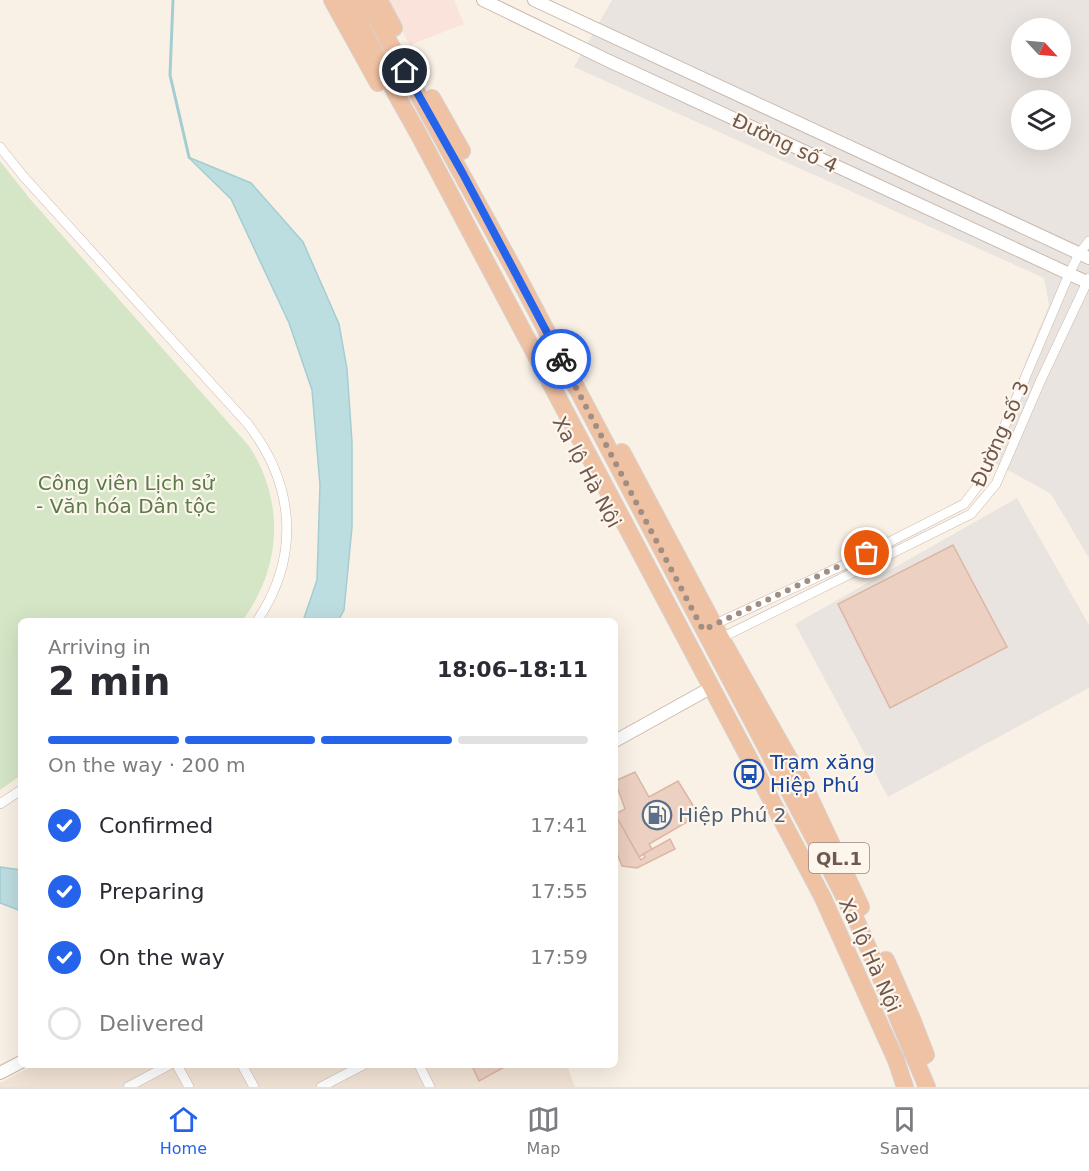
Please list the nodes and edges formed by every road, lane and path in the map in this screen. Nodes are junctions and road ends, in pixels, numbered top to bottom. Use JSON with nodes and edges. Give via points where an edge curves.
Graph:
{"nodes":[{"id":1,"x":332,"y":0,"type":"edge"},
{"id":2,"x":348,"y":0,"type":"edge"},
{"id":3,"x":366,"y":0,"type":"edge"},
{"id":4,"x":379,"y":0,"type":"edge"},
{"id":5,"x":483,"y":0,"type":"edge"},
{"id":6,"x":534,"y":0,"type":"edge"},
{"id":7,"x":368,"y":51,"type":"junction"},
{"id":8,"x":0,"y":147,"type":"edge"},
{"id":9,"x":1089,"y":241,"type":"edge"},
{"id":10,"x":1084,"y":256,"type":"edge"},
{"id":11,"x":1069,"y":274,"type":"junction"},
{"id":12,"x":1088,"y":281,"type":"edge"},
{"id":13,"x":974,"y":493,"type":"junction"},
{"id":14,"x":984,"y":500,"type":"junction"},
{"id":15,"x":259,"y":618,"type":"edge"},
{"id":16,"x":712,"y":634,"type":"junction"},
{"id":17,"x":708,"y":689,"type":"junction"},
{"id":18,"x":618,"y":739,"type":"edge"},
{"id":19,"x":18,"y":792,"type":"edge"},
{"id":20,"x":0,"y":804,"type":"edge"},
{"id":21,"x":783,"y":821,"type":"junction"},
{"id":22,"x":18,"y":1064,"type":"edge"},
{"id":23,"x":163,"y":1068,"type":"edge"},
{"id":24,"x":179,"y":1068,"type":"edge"},
{"id":25,"x":244,"y":1068,"type":"edge"},
{"id":26,"x":357,"y":1068,"type":"edge"},
{"id":27,"x":420,"y":1068,"type":"edge"},
{"id":28,"x":0,"y":1073,"type":"edge"},
{"id":29,"x":128,"y":1087,"type":"edge"},
{"id":30,"x":189,"y":1087,"type":"edge"},
{"id":31,"x":254,"y":1087,"type":"edge"},
{"id":32,"x":321,"y":1087,"type":"edge"},
{"id":33,"x":430,"y":1087,"type":"edge"},
{"id":34,"x":894,"y":1087,"type":"edge"},
{"id":35,"x":905,"y":1087,"type":"edge"},
{"id":36,"x":927,"y":1087,"type":"edge"},
{"id":37,"x":938,"y":1087,"type":"edge"}],
"edges":[{"from":1,"to":7,"type":"highway","name":"Xa lộ Hà Nội","number":"QL.1"},
{"from":2,"to":7,"type":"highway","name":"Xa lộ Hà Nội","number":"QL.1"},
{"from":3,"to":16,"type":"highway","name":"Xa lộ Hà Nội","number":"QL.1"},
{"from":4,"to":16,"type":"highway","name":"Xa lộ Hà Nội","number":"QL.1","via":[[645,492]]},
{"from":5,"to":11,"type":"street","name":"Đường số 4"},
{"from":6,"to":10,"type":"street","name":"Đường số 4"},
{"from":7,"to":17,"type":"highway","name":"Xa lộ Hà Nội","number":"QL.1"},
{"from":8,"to":15,"type":"street","via":[[247,423],[270,458],[284,499],[286,548],[273,592]]},
{"from":9,"to":10,"type":"street","name":"Đường số 3"},
{"from":10,"to":11,"type":"street","name":"Đường số 3"},
{"from":11,"to":12,"type":"street","name":"Đường số 4"},
{"from":11,"to":13,"type":"street","name":"Đường số 3"},
{"from":12,"to":14,"type":"street","name":"Đường số 3","via":[[996,484]]},
{"from":13,"to":14,"type":"street"},
{"from":13,"to":16,"type":"street","name":"Đường số 3","via":[[964,504]]},
{"from":14,"to":16,"type":"street","name":"Đường số 3","via":[[971,514]]},
{"from":16,"to":36,"type":"highway","name":"Xa lộ Hà Nội","number":"QL.1","via":[[858,924]]},
{"from":16,"to":37,"type":"highway","name":"Xa lộ Hà Nội","number":"QL.1","via":[[803,783],[912,1018]]},
{"from":17,"to":18,"type":"street"},
{"from":17,"to":21,"type":"highway","name":"Xa lộ Hà Nội","number":"QL.1","via":[[733,743],[744,749]]},
{"from":19,"to":20,"type":"street"},
{"from":21,"to":34,"type":"highway","name":"Xa lộ Hà Nội","number":"QL.1","via":[[788,845],[856,990]]},
{"from":21,"to":35,"type":"highway","name":"Xa lộ Hà Nội","number":"QL.1","via":[[822,896]]},
{"from":22,"to":28,"type":"street"},
{"from":23,"to":29,"type":"street"},
{"from":24,"to":30,"type":"street"},
{"from":25,"to":31,"type":"street"},
{"from":26,"to":32,"type":"street"},
{"from":27,"to":33,"type":"street"}]}
